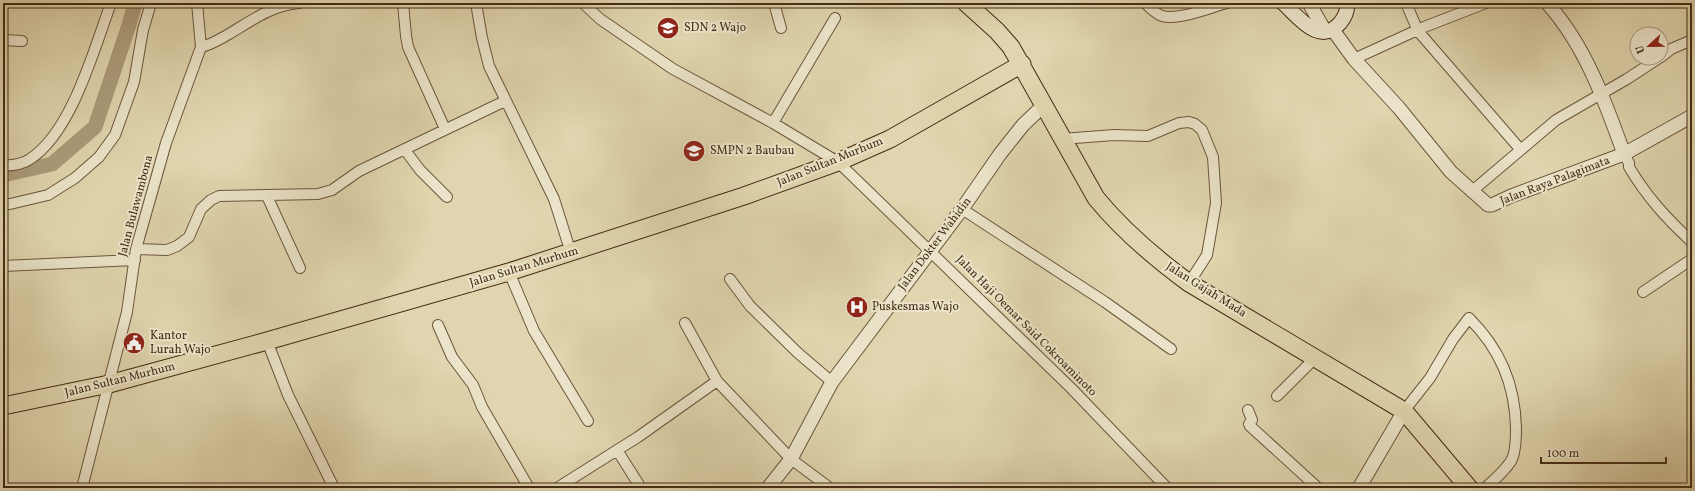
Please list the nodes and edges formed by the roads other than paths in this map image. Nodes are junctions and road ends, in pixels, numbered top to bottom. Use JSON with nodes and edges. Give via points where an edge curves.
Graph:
{"nodes":[{"id":1,"x":112,"y":3,"type":"edge"},
{"id":2,"x":151,"y":3,"type":"edge"},
{"id":3,"x":197,"y":3,"type":"edge"},
{"id":4,"x":295,"y":3,"type":"edge"},
{"id":5,"x":299,"y":3,"type":"edge"},
{"id":6,"x":403,"y":3,"type":"edge"},
{"id":7,"x":476,"y":3,"type":"edge"},
{"id":8,"x":583,"y":3,"type":"edge"},
{"id":9,"x":774,"y":3,"type":"edge"},
{"id":10,"x":966,"y":3,"type":"edge"},
{"id":11,"x":1145,"y":3,"type":"edge"},
{"id":12,"x":1227,"y":3,"type":"edge"},
{"id":13,"x":1283,"y":3,"type":"edge"},
{"id":14,"x":1309,"y":3,"type":"edge"},
{"id":15,"x":1347,"y":3,"type":"edge"},
{"id":16,"x":1406,"y":3,"type":"edge"},
{"id":17,"x":1486,"y":3,"type":"edge"},
{"id":18,"x":1547,"y":3,"type":"edge"},
{"id":19,"x":835,"y":18,"type":"dead end"},
{"id":20,"x":781,"y":28,"type":"dead end"},
{"id":21,"x":1329,"y":30,"type":"junction"},
{"id":22,"x":1418,"y":31,"type":"junction"},
{"id":23,"x":3,"y":40,"type":"edge"},
{"id":24,"x":1692,"y":40,"type":"edge"},
{"id":25,"x":22,"y":41,"type":"dead end"},
{"id":26,"x":201,"y":47,"type":"junction"},
{"id":27,"x":1669,"y":50,"type":"edge"},
{"id":28,"x":1354,"y":60,"type":"junction"},
{"id":29,"x":1022,"y":64,"type":"junction"},
{"id":30,"x":1646,"y":66,"type":"edge"},
{"id":31,"x":1601,"y":94,"type":"junction"},
{"id":32,"x":505,"y":100,"type":"junction"},
{"id":33,"x":1044,"y":106,"type":"junction"},
{"id":34,"x":1692,"y":116,"type":"edge"},
{"id":35,"x":773,"y":123,"type":"junction"},
{"id":36,"x":445,"y":129,"type":"junction"},
{"id":37,"x":1062,"y":139,"type":"junction"},
{"id":38,"x":1520,"y":149,"type":"junction"},
{"id":39,"x":405,"y":150,"type":"junction"},
{"id":40,"x":1624,"y":154,"type":"junction"},
{"id":41,"x":838,"y":162,"type":"junction"},
{"id":42,"x":3,"y":166,"type":"edge"},
{"id":43,"x":1472,"y":192,"type":"junction"},
{"id":44,"x":267,"y":196,"type":"junction"},
{"id":45,"x":447,"y":197,"type":"dead end"},
{"id":46,"x":3,"y":204,"type":"edge"},
{"id":47,"x":962,"y":209,"type":"junction"},
{"id":48,"x":1692,"y":242,"type":"edge"},
{"id":49,"x":136,"y":249,"type":"junction"},
{"id":50,"x":931,"y":251,"type":"junction"},
{"id":51,"x":571,"y":253,"type":"junction"},
{"id":52,"x":1692,"y":259,"type":"edge"},
{"id":53,"x":135,"y":260,"type":"junction"},
{"id":54,"x":3,"y":266,"type":"edge"},
{"id":55,"x":300,"y":268,"type":"dead end"},
{"id":56,"x":509,"y":272,"type":"junction"},
{"id":57,"x":730,"y":279,"type":"dead end"},
{"id":58,"x":1189,"y":282,"type":"junction"},
{"id":59,"x":1643,"y":292,"type":"dead end"},
{"id":60,"x":685,"y":323,"type":"dead end"},
{"id":61,"x":438,"y":324,"type":"dead end"},
{"id":62,"x":267,"y":341,"type":"junction"},
{"id":63,"x":1171,"y":349,"type":"dead end"},
{"id":64,"x":1315,"y":358,"type":"junction"},
{"id":65,"x":717,"y":381,"type":"junction"},
{"id":66,"x":832,"y":382,"type":"junction"},
{"id":67,"x":109,"y":384,"type":"junction"},
{"id":68,"x":1277,"y":396,"type":"dead end"},
{"id":69,"x":3,"y":406,"type":"edge"},
{"id":70,"x":1248,"y":410,"type":"dead end"},
{"id":71,"x":1404,"y":411,"type":"junction"},
{"id":72,"x":588,"y":421,"type":"dead end"},
{"id":73,"x":617,"y":450,"type":"junction"},
{"id":74,"x":791,"y":459,"type":"junction"},
{"id":75,"x":82,"y":488,"type":"edge"},
{"id":76,"x":334,"y":488,"type":"edge"},
{"id":77,"x":529,"y":488,"type":"edge"},
{"id":78,"x":557,"y":488,"type":"edge"},
{"id":79,"x":641,"y":488,"type":"edge"},
{"id":80,"x":768,"y":488,"type":"edge"},
{"id":81,"x":830,"y":488,"type":"edge"},
{"id":82,"x":1167,"y":488,"type":"edge"},
{"id":83,"x":1318,"y":488,"type":"edge"},
{"id":84,"x":1359,"y":488,"type":"edge"},
{"id":85,"x":1469,"y":488,"type":"edge"},
{"id":86,"x":1485,"y":488,"type":"edge"}],
"edges":[{"from":1,"to":42,"type":"street","via":[[75,100],[53,137],[29,160]]},
{"from":2,"to":46,"type":"street","via":[[143,30],[134,82],[115,135],[99,157],[75,178],[48,195]]},
{"from":3,"to":26,"type":"street","name":"Jalan Bulawambona"},
{"from":4,"to":5,"type":"street"},
{"from":4,"to":26,"type":"street","via":[[260,14],[219,40]]},
{"from":6,"to":36,"type":"street","via":[[408,47]]},
{"from":7,"to":32,"type":"street","via":[[489,66]]},
{"from":8,"to":35,"type":"street","name":"Jalan Haji Oemar Said Cokroaminoto","via":[[600,19],[673,69]]},
{"from":9,"to":20,"type":"street"},
{"from":10,"to":29,"type":"highway","name":"Jalan Gajah Mada","via":[[997,31]]},
{"from":11,"to":12,"type":"street","via":[[1160,16],[1167,17],[1182,16]]},
{"from":13,"to":21,"type":"main road","via":[[1309,28],[1316,31]]},
{"from":14,"to":21,"type":"street","name":"Jalan Raya Palagimata"},
{"from":15,"to":21,"type":"main road","via":[[1343,19]]},
{"from":16,"to":22,"type":"street"},
{"from":17,"to":22,"type":"street"},
{"from":18,"to":31,"type":"street","via":[[1577,42]]},
{"from":19,"to":35,"type":"street"},
{"from":21,"to":28,"type":"street","name":"Jalan Raya Palagimata"},
{"from":22,"to":28,"type":"street"},
{"from":22,"to":38,"type":"street"},
{"from":23,"to":25,"type":"street"},
{"from":24,"to":27,"type":"street"},
{"from":26,"to":49,"type":"street","name":"Jalan Bulawambona","via":[[166,143]]},
{"from":28,"to":43,"type":"street","name":"Jalan Raya Palagimata","via":[[1399,108],[1451,172]]},
{"from":29,"to":33,"type":"highway","name":"Jalan Gajah Mada"},
{"from":29,"to":41,"type":"highway","name":"Jalan Sultan Murhum","via":[[890,138]]},
{"from":30,"to":31,"type":"street"},
{"from":31,"to":38,"type":"street","via":[[1568,112]]},
{"from":31,"to":40,"type":"street"},
{"from":32,"to":36,"type":"street"},
{"from":32,"to":51,"type":"street","via":[[554,199]]},
{"from":33,"to":37,"type":"highway","name":"Jalan Gajah Mada"},
{"from":33,"to":47,"type":"street","name":"Jalan Dokter Wahidin","via":[[1000,154]]},
{"from":34,"to":40,"type":"street"},
{"from":35,"to":41,"type":"street","name":"Jalan Haji Oemar Said Cokroaminoto"},
{"from":36,"to":39,"type":"street"},
{"from":37,"to":58,"type":"highway","name":"Jalan Gajah Mada","via":[[1096,198],[1110,216],[1162,263]]},
{"from":37,"to":58,"type":"street","via":[[1114,135],[1148,136],[1179,123],[1189,122],[1202,130],[1213,157],[1216,204],[1208,255]]},
{"from":38,"to":43,"type":"street"},
{"from":39,"to":44,"type":"street","via":[[359,172],[332,190],[318,194]]},
{"from":39,"to":45,"type":"street","via":[[420,170]]},
{"from":40,"to":43,"type":"street","name":"Jalan Raya Palagimata","via":[[1492,205],[1485,204]]},
{"from":40,"to":48,"type":"street","name":"Jalan Raya Palagimata","via":[[1629,167],[1654,205]]},
{"from":41,"to":50,"type":"street","name":"Jalan Haji Oemar Said Cokroaminoto"},
{"from":41,"to":51,"type":"highway","name":"Jalan Sultan Murhum"},
{"from":44,"to":49,"type":"street","via":[[219,196],[201,209],[189,237],[178,246],[167,250]]},
{"from":44,"to":55,"type":"street"},
{"from":47,"to":50,"type":"street","name":"Jalan Dokter Wahidin"},
{"from":47,"to":63,"type":"street","via":[[1106,302]]},
{"from":49,"to":53,"type":"street","name":"Jalan Bulawambona"},
{"from":50,"to":66,"type":"street","name":"Jalan Dokter Wahidin"},
{"from":50,"to":82,"type":"street","name":"Jalan Haji Oemar Said Cokroaminoto","via":[[1071,388]]},
{"from":51,"to":56,"type":"highway","name":"Jalan Sultan Murhum"},
{"from":52,"to":59,"type":"street"},
{"from":53,"to":54,"type":"street"},
{"from":53,"to":67,"type":"street","name":"Jalan Bulawambona","via":[[127,312]]},
{"from":56,"to":62,"type":"highway","name":"Jalan Sultan Murhum"},
{"from":56,"to":72,"type":"street","via":[[534,330]]},
{"from":57,"to":66,"type":"street","via":[[750,306]]},
{"from":58,"to":64,"type":"highway","name":"Jalan Gajah Mada"},
{"from":60,"to":65,"type":"street"},
{"from":61,"to":77,"type":"street","via":[[452,357],[473,385],[482,407]]},
{"from":62,"to":67,"type":"highway","name":"Jalan Sultan Murhum"},
{"from":62,"to":76,"type":"street","via":[[288,395]]},
{"from":64,"to":68,"type":"street"},
{"from":64,"to":71,"type":"highway","name":"Jalan Gajah Mada"},
{"from":65,"to":73,"type":"street"},
{"from":65,"to":74,"type":"street"},
{"from":66,"to":74,"type":"street","name":"Jalan Dokter Wahidin"},
{"from":67,"to":69,"type":"highway","name":"Jalan Sultan Murhum"},
{"from":67,"to":75,"type":"street","name":"Jalan Bulawambona"},
{"from":70,"to":83,"type":"street","via":[[1252,420],[1250,426]]},
{"from":71,"to":84,"type":"street"},
{"from":71,"to":85,"type":"highway","name":"Jalan Gajah Mada"},
{"from":71,"to":86,"type":"street","via":[[1430,378],[1468,318],[1497,354],[1509,382],[1515,408],[1516,437],[1512,460]]},
{"from":73,"to":78,"type":"street"},
{"from":73,"to":79,"type":"street"},
{"from":74,"to":80,"type":"street","name":"Jalan Dokter Wahidin"},
{"from":74,"to":81,"type":"street"}]}
